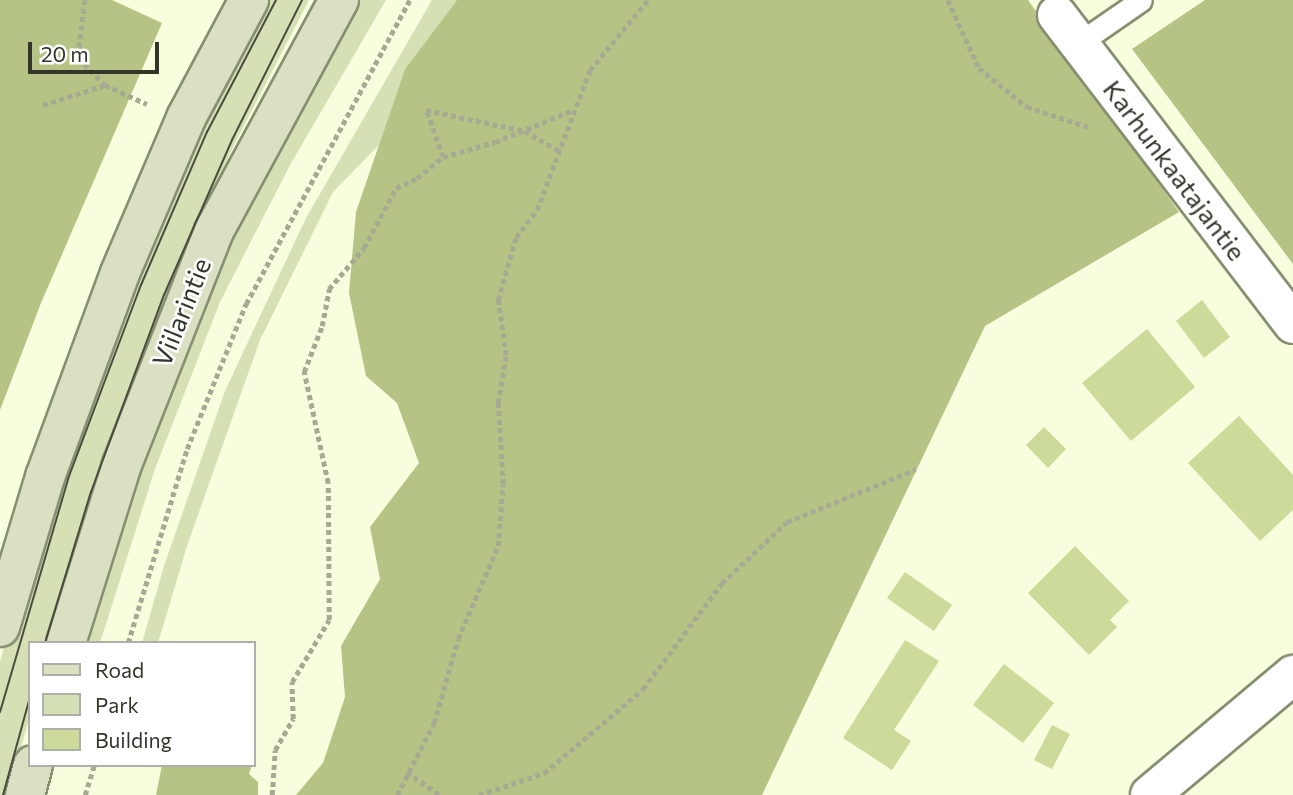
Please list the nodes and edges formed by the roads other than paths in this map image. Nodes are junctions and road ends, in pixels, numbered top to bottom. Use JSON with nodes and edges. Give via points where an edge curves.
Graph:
{"nodes":[{"id":1,"x":249,"y":0,"type":"edge"},
{"id":2,"x":339,"y":0,"type":"edge"},
{"id":3,"x":1141,"y":0,"type":"edge"},
{"id":4,"x":1068,"y":29,"type":"joint"},
{"id":5,"x":1293,"y":324,"type":"edge"},
{"id":6,"x":0,"y":627,"type":"edge"},
{"id":7,"x":67,"y":641,"type":"edge"},
{"id":8,"x":1293,"y":675,"type":"edge"},
{"id":9,"x":32,"y":767,"type":"edge"},
{"id":10,"x":25,"y":795,"type":"edge"},
{"id":11,"x":1150,"y":795,"type":"edge"}],
"edges":[{"from":1,"to":6,"type":"main road","via":[[186,118],[120,273],[45,477]]},
{"from":2,"to":7,"type":"main road","name":"Viilarintie","via":[[214,231],[121,467]]},
{"from":3,"to":4,"type":"lane"},
{"from":4,"to":5,"type":"street","name":"Karhunkaatajantie"},
{"from":8,"to":11,"type":"street"},
{"from":9,"to":10,"type":"main road"}]}
